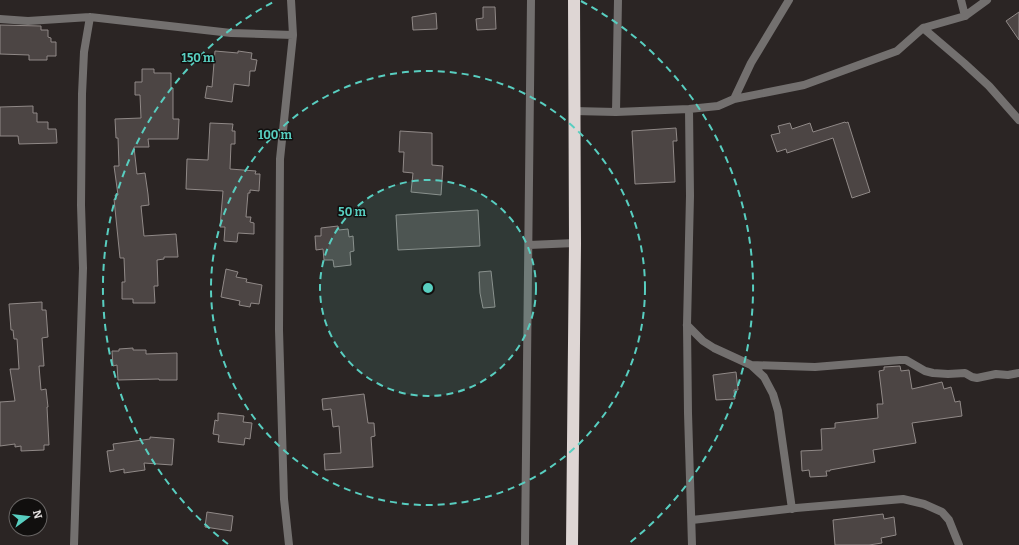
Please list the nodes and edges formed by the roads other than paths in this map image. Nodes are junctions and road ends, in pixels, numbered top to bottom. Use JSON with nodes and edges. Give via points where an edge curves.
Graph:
{"nodes":[{"id":1,"x":291,"y":0,"type":"edge"},
{"id":2,"x":531,"y":0,"type":"edge"},
{"id":3,"x":574,"y":0,"type":"edge"},
{"id":4,"x":618,"y":0,"type":"edge"},
{"id":5,"x":789,"y":0,"type":"edge"},
{"id":6,"x":961,"y":0,"type":"edge"},
{"id":7,"x":987,"y":0,"type":"edge"},
{"id":8,"x":965,"y":16,"type":"junction"},
{"id":9,"x":90,"y":17,"type":"junction"},
{"id":10,"x":0,"y":19,"type":"edge"},
{"id":11,"x":923,"y":28,"type":"junction"},
{"id":12,"x":293,"y":36,"type":"junction"},
{"id":13,"x":734,"y":99,"type":"junction"},
{"id":14,"x":689,"y":109,"type":"junction"},
{"id":15,"x":574,"y":111,"type":"junction"},
{"id":16,"x":616,"y":112,"type":"junction"},
{"id":17,"x":1019,"y":120,"type":"edge"},
{"id":18,"x":575,"y":243,"type":"junction"},
{"id":19,"x":529,"y":245,"type":"junction"},
{"id":20,"x":687,"y":325,"type":"junction"},
{"id":21,"x":751,"y":365,"type":"junction"},
{"id":22,"x":1019,"y":373,"type":"edge"},
{"id":23,"x":792,"y":509,"type":"junction"},
{"id":24,"x":692,"y":520,"type":"junction"},
{"id":25,"x":74,"y":545,"type":"edge"},
{"id":26,"x":289,"y":545,"type":"edge"},
{"id":27,"x":525,"y":545,"type":"edge"},
{"id":28,"x":572,"y":545,"type":"edge"},
{"id":29,"x":692,"y":545,"type":"edge"},
{"id":30,"x":959,"y":545,"type":"edge"}],
"edges":[{"from":1,"to":12,"type":"street"},
{"from":2,"to":19,"type":"street"},
{"from":3,"to":15,"type":"highway"},
{"from":4,"to":16,"type":"street"},
{"from":5,"to":13,"type":"street","via":[[751,62]]},
{"from":6,"to":8,"type":"street"},
{"from":7,"to":8,"type":"street"},
{"from":8,"to":11,"type":"street"},
{"from":9,"to":10,"type":"street","via":[[28,21]]},
{"from":9,"to":12,"type":"street","via":[[231,34]]},
{"from":9,"to":25,"type":"street","via":[[84,52],[82,94],[83,268]]},
{"from":11,"to":13,"type":"street","via":[[897,51],[804,85]]},
{"from":11,"to":17,"type":"street","via":[[979,77]]},
{"from":12,"to":26,"type":"street","via":[[280,159],[279,322],[284,499]]},
{"from":13,"to":14,"type":"street","via":[[718,106]]},
{"from":14,"to":16,"type":"street"},
{"from":14,"to":20,"type":"street"},
{"from":15,"to":16,"type":"street"},
{"from":15,"to":18,"type":"highway"},
{"from":18,"to":19,"type":"street"},
{"from":18,"to":28,"type":"highway"},
{"from":19,"to":27,"type":"street"},
{"from":20,"to":21,"type":"street","via":[[702,341]]},
{"from":20,"to":24,"type":"street"},
{"from":21,"to":22,"type":"street","via":[[816,367],[906,360],[925,371],[964,373],[976,378]]},
{"from":21,"to":23,"type":"street","via":[[764,377],[778,411]]},
{"from":23,"to":24,"type":"street"},
{"from":23,"to":30,"type":"street","via":[[910,500],[942,512],[949,520]]},
{"from":24,"to":29,"type":"street"}]}
